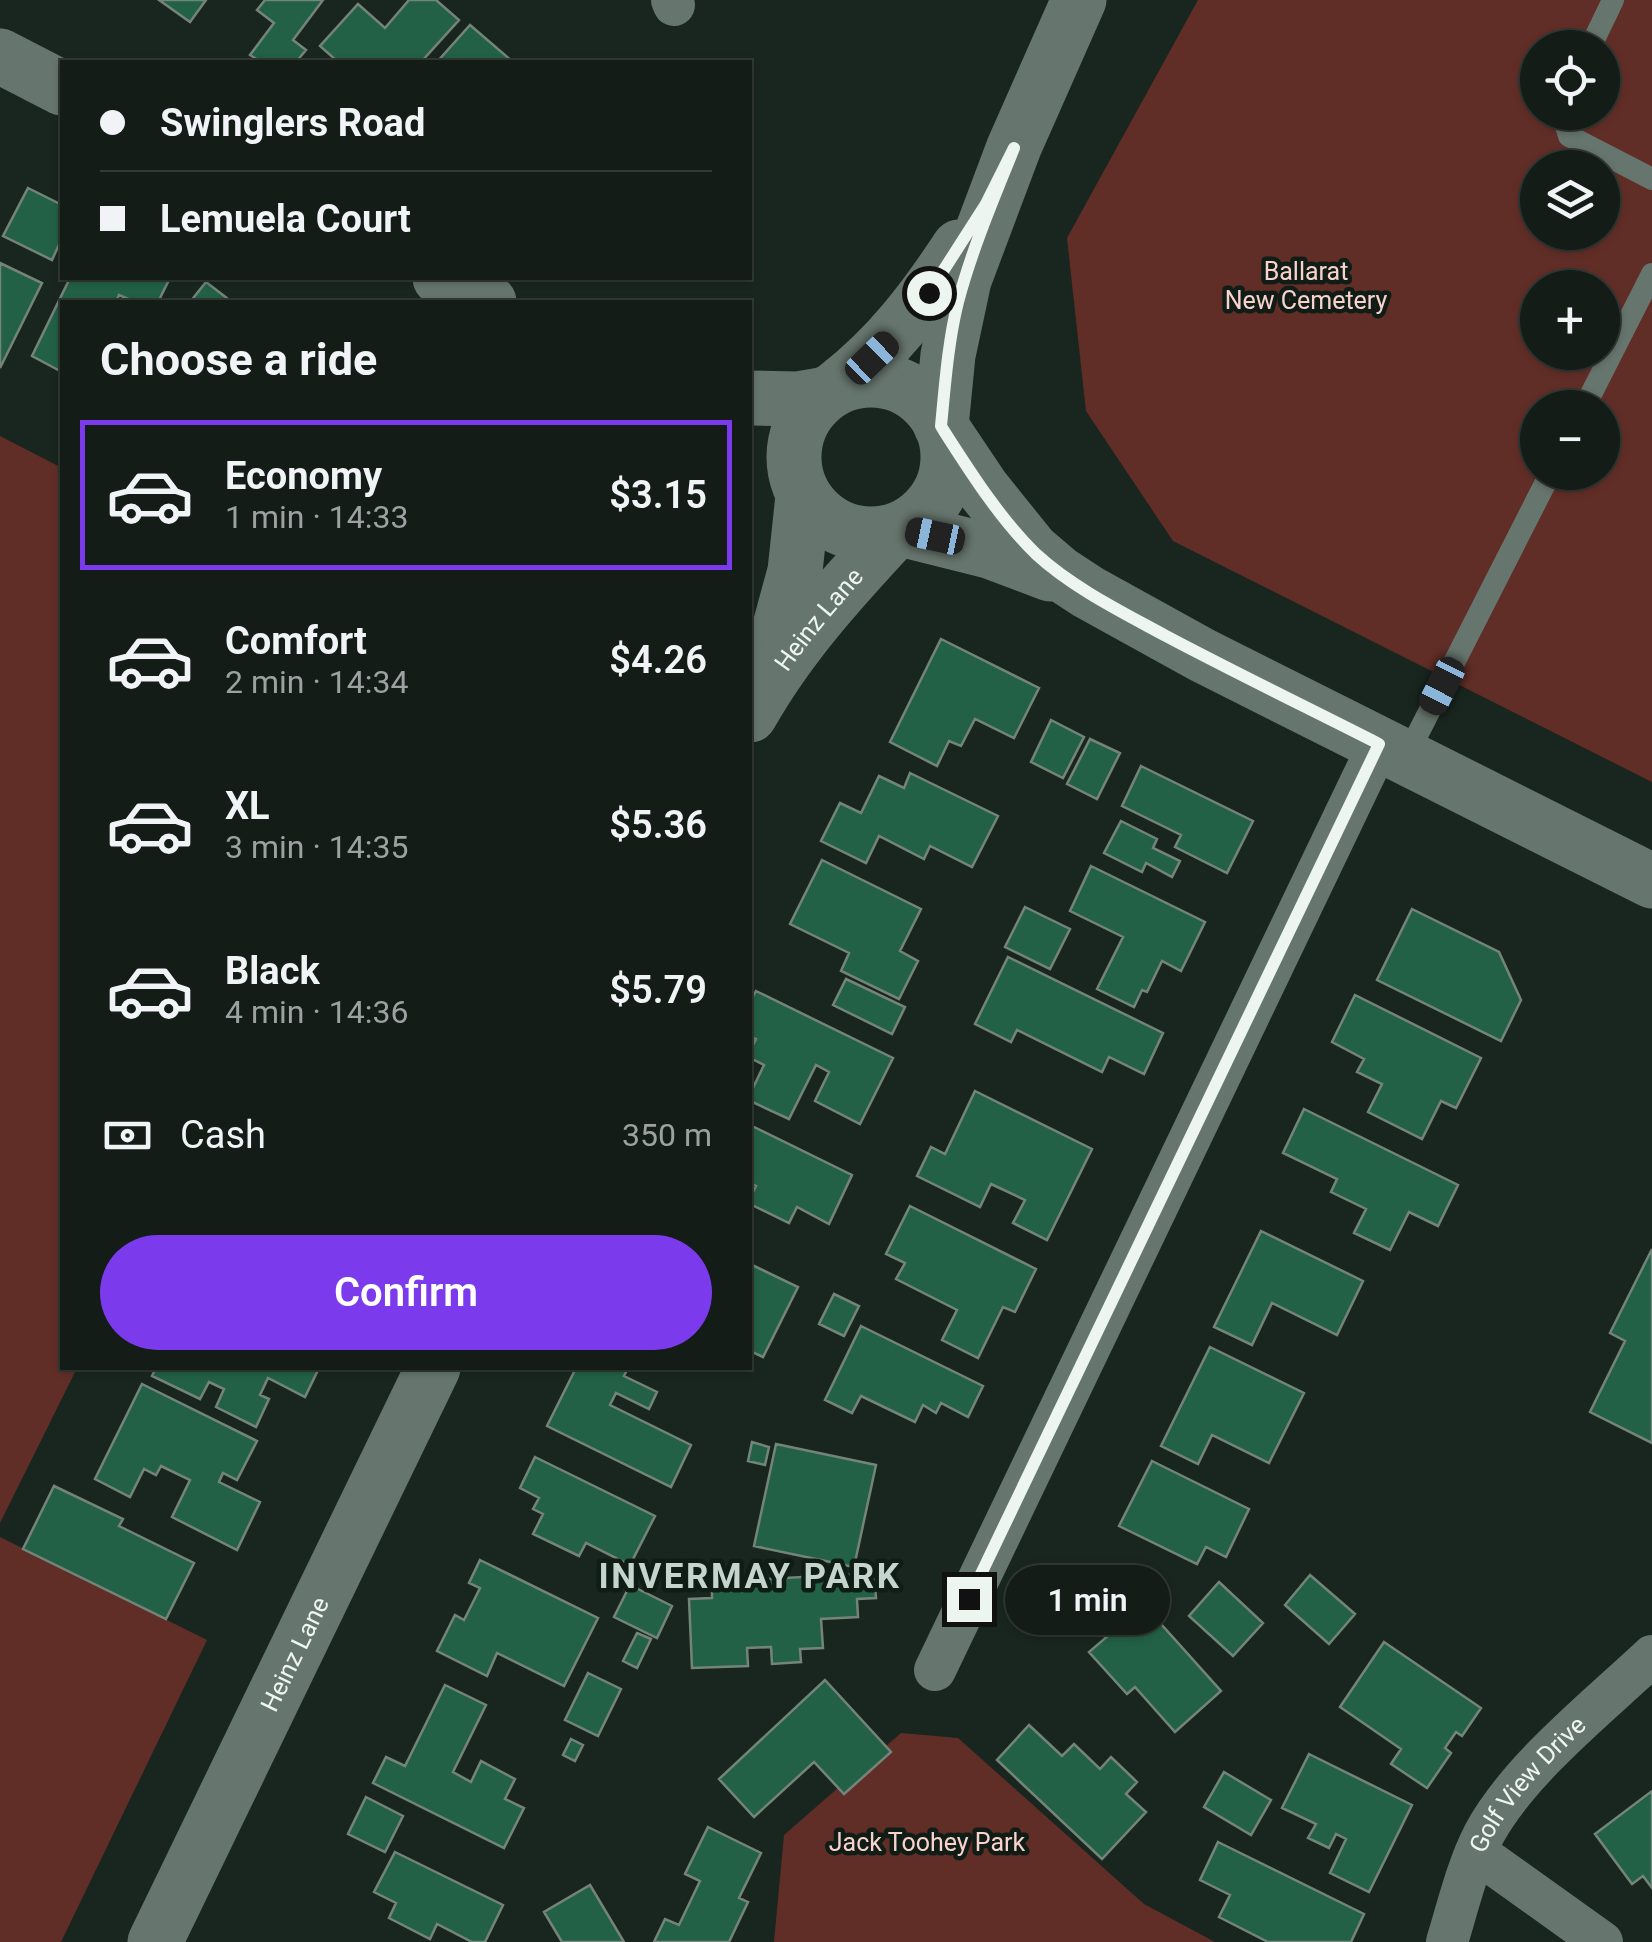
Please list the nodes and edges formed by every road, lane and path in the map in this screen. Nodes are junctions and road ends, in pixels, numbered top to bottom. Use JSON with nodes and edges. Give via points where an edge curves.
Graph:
{"nodes":[{"id":1,"x":1078,"y":0,"type":"edge"},
{"id":2,"x":1612,"y":0,"type":"edge"},
{"id":3,"x":1598,"y":30,"type":"edge"},
{"id":4,"x":0,"y":56,"type":"edge"},
{"id":5,"x":60,"y":87,"type":"edge"},
{"id":6,"x":1567,"y":130,"type":"edge"},
{"id":7,"x":1014,"y":148,"type":"junction"},
{"id":8,"x":1652,"y":179,"type":"edge"},
{"id":9,"x":1652,"y":274,"type":"edge"},
{"id":10,"x":444,"y":280,"type":"edge"},
{"id":11,"x":486,"y":300,"type":"edge"},
{"id":12,"x":1593,"y":390,"type":"edge"},
{"id":13,"x":832,"y":391,"type":"junction"},
{"id":14,"x":752,"y":398,"type":"edge"},
{"id":15,"x":942,"y":428,"type":"junction"},
{"id":16,"x":752,"y":458,"type":"edge"},
{"id":17,"x":1541,"y":490,"type":"edge"},
{"id":18,"x":802,"y":494,"type":"junction"},
{"id":19,"x":898,"y":530,"type":"junction"},
{"id":20,"x":1088,"y":592,"type":"junction"},
{"id":21,"x":752,"y":709,"type":"edge"},
{"id":22,"x":752,"y":711,"type":"edge"},
{"id":23,"x":1392,"y":751,"type":"junction"},
{"id":24,"x":1652,"y":881,"type":"edge"},
{"id":25,"x":433,"y":1370,"type":"edge"},
{"id":26,"x":1652,"y":1656,"type":"edge"},
{"id":27,"x":935,"y":1670,"type":"dead end"},
{"id":28,"x":1476,"y":1852,"type":"junction"},
{"id":29,"x":156,"y":1942,"type":"edge"},
{"id":30,"x":1447,"y":1942,"type":"edge"},
{"id":31,"x":1602,"y":1942,"type":"edge"}],
"edges":[{"from":1,"to":7,"type":"street"},
{"from":2,"to":3,"type":"lane"},
{"from":4,"to":5,"type":"street"},
{"from":6,"to":8,"type":"lane"},
{"from":7,"to":13,"type":"street","via":[[929,293],[892,338]]},
{"from":7,"to":15,"type":"street","via":[[957,306]]},
{"from":9,"to":12,"type":"lane"},
{"from":10,"to":11,"type":"street"},
{"from":13,"to":14,"type":"street"},
{"from":13,"to":15,"type":"street","via":[[862,380],[900,386],[922,399]]},
{"from":13,"to":18,"type":"street","via":[[798,430],[794,463]]},
{"from":15,"to":19,"type":"street","via":[[948,456],[939,494]]},
{"from":15,"to":20,"type":"street","via":[[1032,550]]},
{"from":16,"to":18,"type":"street"},
{"from":17,"to":23,"type":"lane"},
{"from":18,"to":19,"type":"street","via":[[817,514],[846,531]]},
{"from":18,"to":21,"type":"street","name":"Heinz Lane","via":[[789,597]]},
{"from":19,"to":20,"type":"street","via":[[1001,555]]},
{"from":19,"to":22,"type":"street","name":"Heinz Lane","via":[[800,639]]},
{"from":20,"to":23,"type":"street"},
{"from":23,"to":24,"type":"street"},
{"from":23,"to":27,"type":"street"},
{"from":25,"to":29,"type":"street","name":"Heinz Lane"},
{"from":26,"to":28,"type":"street","name":"Golf View Drive","via":[[1529,1774]]},
{"from":28,"to":30,"type":"street","name":"Golf View Drive"},
{"from":28,"to":31,"type":"street"}]}
